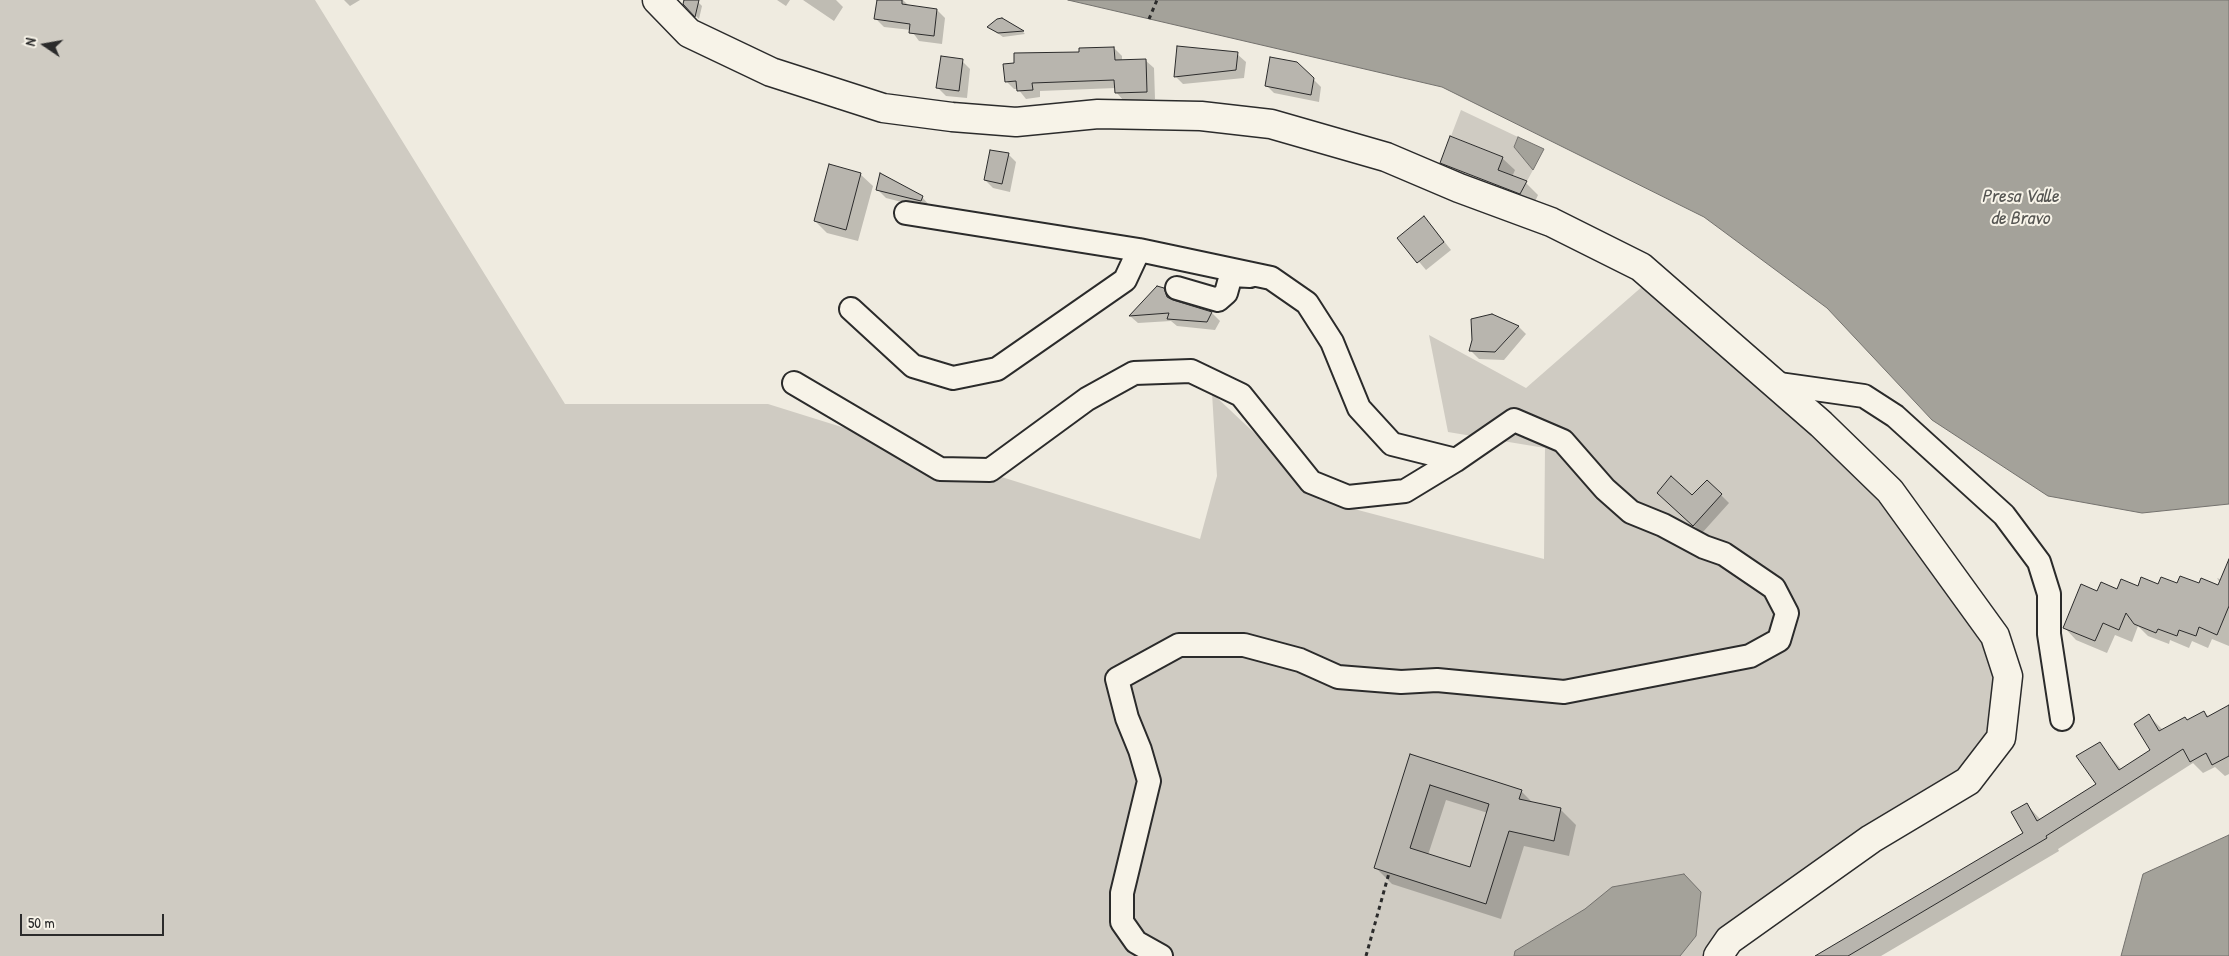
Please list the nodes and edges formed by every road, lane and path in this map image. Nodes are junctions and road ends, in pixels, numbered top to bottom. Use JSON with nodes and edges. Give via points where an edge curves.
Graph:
{"nodes":[{"id":1,"x":657,"y":0,"type":"edge"},
{"id":2,"x":1157,"y":0,"type":"edge"},
{"id":3,"x":1149,"y":19,"type":"dead end"},
{"id":4,"x":906,"y":213,"type":"dead end"},
{"id":5,"x":1139,"y":250,"type":"junction"},
{"id":6,"x":1271,"y":278,"type":"junction"},
{"id":7,"x":1177,"y":288,"type":"dead end"},
{"id":8,"x":851,"y":310,"type":"dead end"},
{"id":9,"x":1772,"y":383,"type":"junction"},
{"id":10,"x":794,"y":384,"type":"dead end"},
{"id":11,"x":1456,"y":460,"type":"junction"},
{"id":12,"x":2062,"y":719,"type":"dead end"},
{"id":13,"x":1389,"y":873,"type":"dead end"},
{"id":14,"x":1161,"y":956,"type":"edge"},
{"id":15,"x":1366,"y":956,"type":"edge"},
{"id":16,"x":1718,"y":956,"type":"edge"}],
"edges":[{"from":1,"to":9,"type":"main road","via":[[697,37],[771,72],[883,108],[1016,122],[1098,114],[1200,116],[1271,124],[1386,156],[1459,188],[1551,222],[1640,267]]},
{"from":2,"to":3,"type":"path"},
{"from":4,"to":5,"type":"street"},
{"from":5,"to":6,"type":"street"},
{"from":5,"to":8,"type":"street","via":[[1125,280],[997,369],[953,378],[913,366]]},
{"from":6,"to":7,"type":"street","via":[[1231,275],[1226,293],[1218,300]]},
{"from":6,"to":11,"type":"street","via":[[1307,303],[1332,342],[1359,408],[1392,444]]},
{"from":9,"to":12,"type":"street","via":[[1864,396],[1895,416],[2004,515],[2039,562],[2049,594],[2049,634]]},
{"from":9,"to":16,"type":"main road","via":[[1821,424],[1890,492],[1995,636],[2008,676],[2001,738],[1968,781],[1871,840],[1729,940]]},
{"from":10,"to":11,"type":"street","via":[[940,469],[990,470],[1087,399],[1134,373],[1191,372],[1241,395],[1311,482],[1348,497],[1405,491]]},
{"from":11,"to":14,"type":"street","via":[[1514,420],[1563,440],[1605,489],[1631,512],[1724,554],[1774,588],[1787,613],[1779,640],[1750,656],[1564,692],[1437,680],[1401,682],[1338,677],[1300,660],[1244,645],[1179,646],[1154,657],[1118,679],[1127,718],[1149,781],[1122,893],[1122,922],[1136,942]]},
{"from":13,"to":15,"type":"path"}]}
